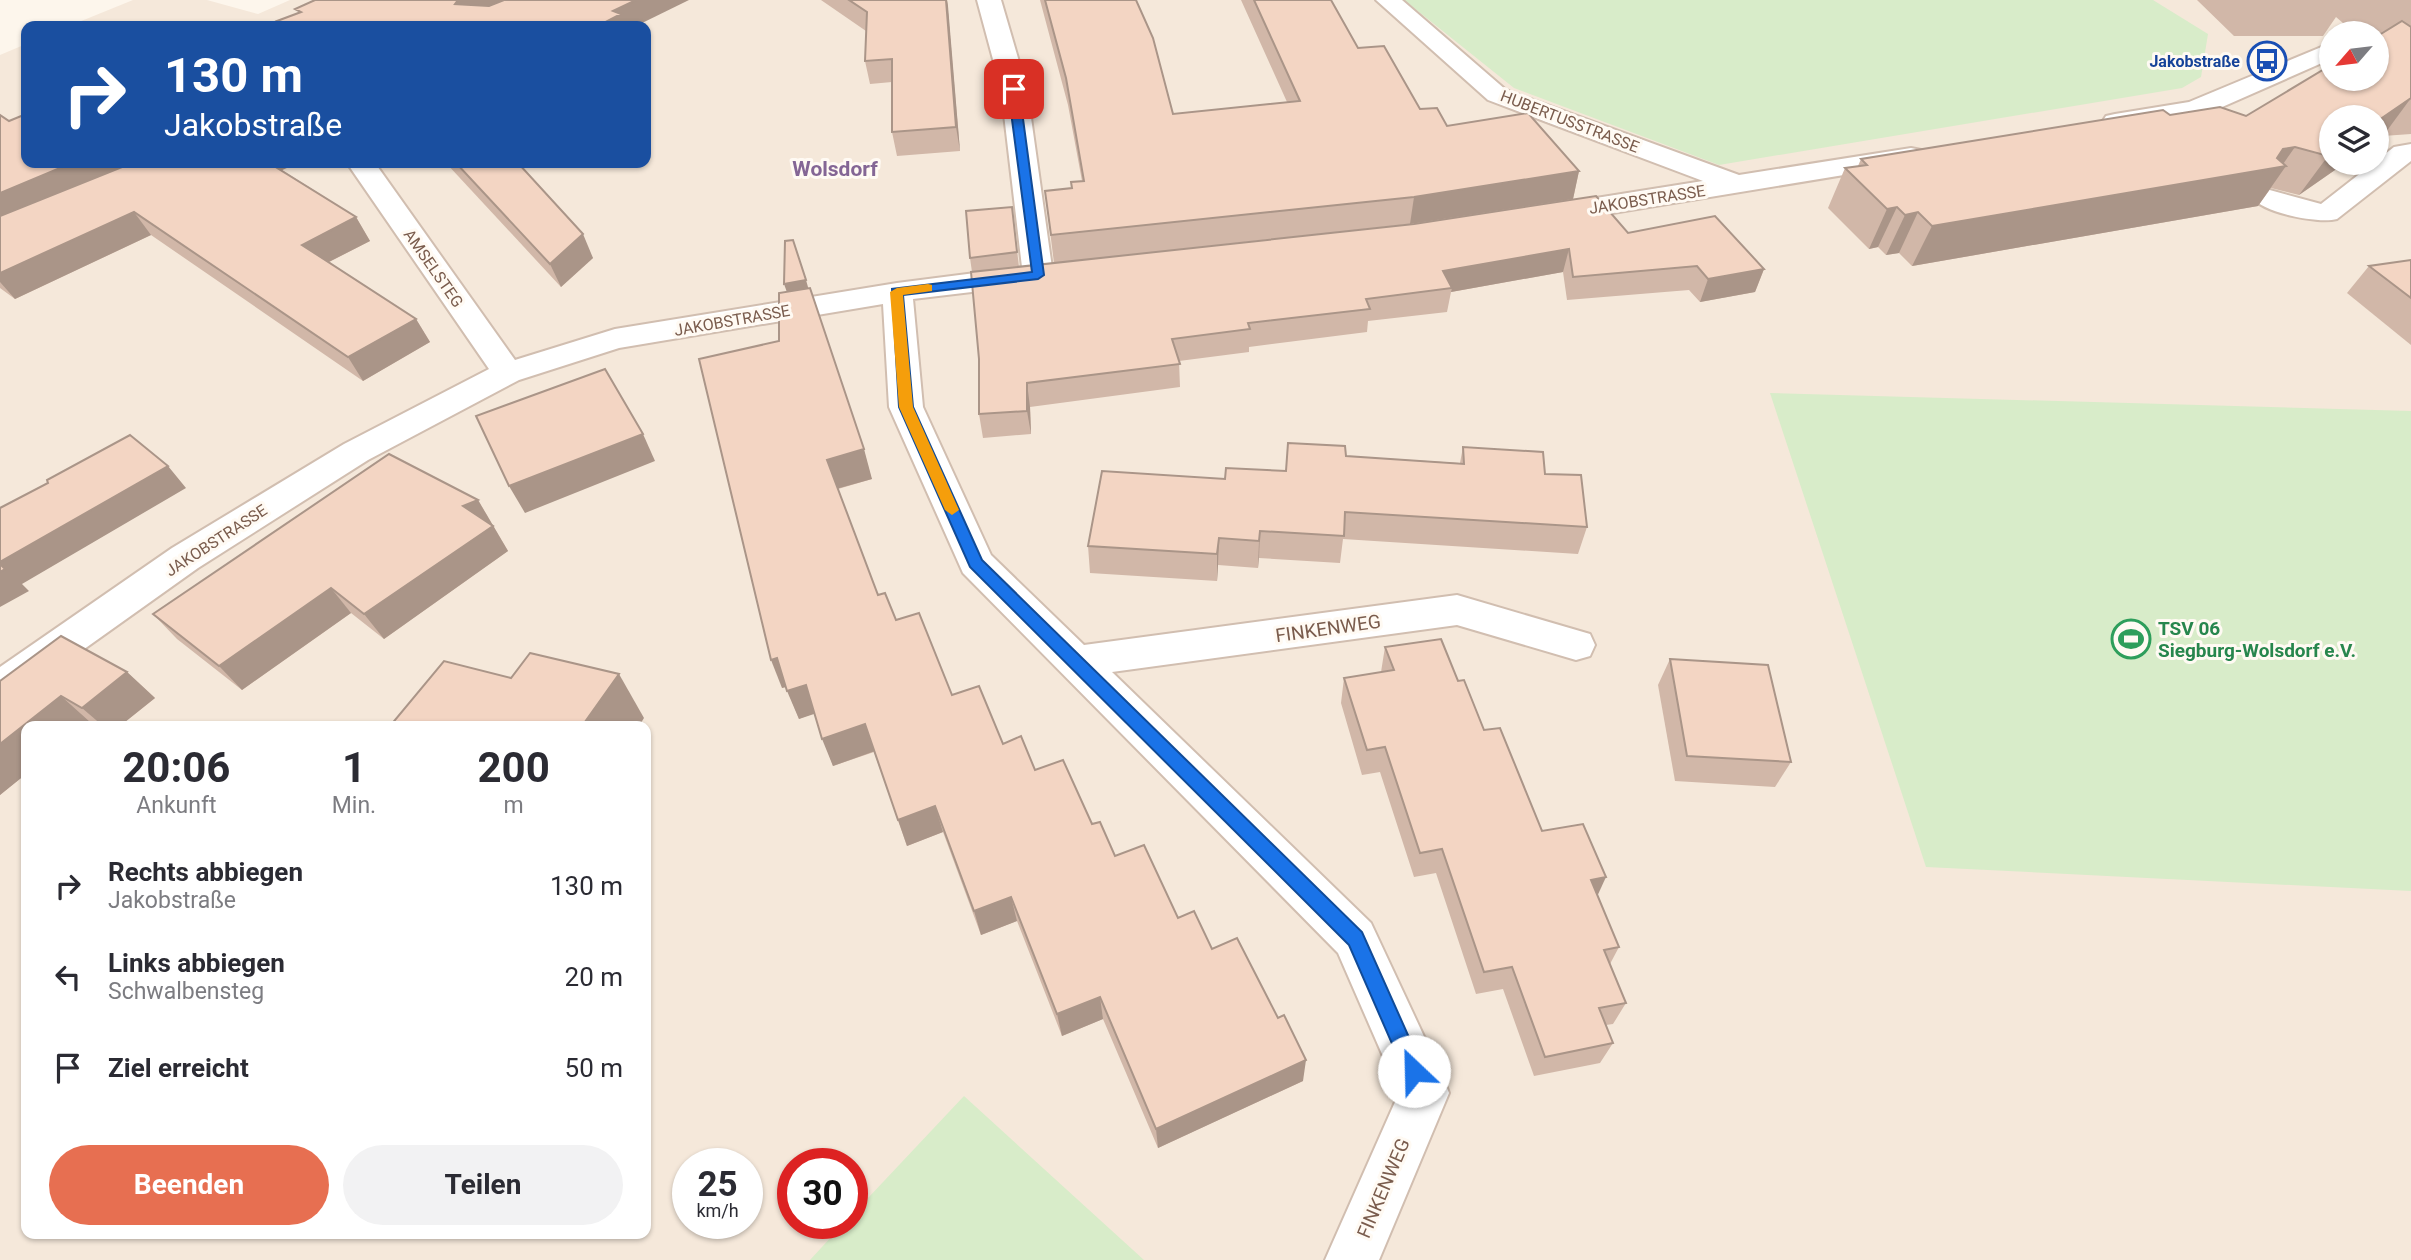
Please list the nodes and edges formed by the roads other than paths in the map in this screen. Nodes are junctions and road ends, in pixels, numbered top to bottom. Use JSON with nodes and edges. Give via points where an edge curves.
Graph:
{"nodes":[{"id":1,"x":989,"y":0,"type":"edge"},
{"id":2,"x":1388,"y":0,"type":"edge"},
{"id":3,"x":2319,"y":55,"type":"edge"},
{"id":4,"x":2090,"y":126,"type":"edge"},
{"id":5,"x":1945,"y":151,"type":"edge"},
{"id":6,"x":2411,"y":152,"type":"edge"},
{"id":7,"x":364,"y":168,"type":"edge"},
{"id":8,"x":1738,"y":184,"type":"junction"},
{"id":9,"x":2266,"y":197,"type":"edge"},
{"id":10,"x":1519,"y":219,"type":"edge"},
{"id":11,"x":897,"y":292,"type":"junction"},
{"id":12,"x":508,"y":373,"type":"junction"},
{"id":13,"x":1576,"y":645,"type":"dead end"},
{"id":14,"x":1075,"y":662,"type":"junction"},
{"id":15,"x":0,"y":688,"type":"edge"},
{"id":16,"x":1352,"y":1260,"type":"edge"}],
"edges":[{"from":1,"to":11,"type":"street","name":"JAKOBSTRASSE","via":[[1014,89],[1052,273]]},
{"from":2,"to":8,"type":"street","name":"HUBERTUSSTRASSE","via":[[1497,95]]},
{"from":3,"to":4,"type":"street","via":[[2195,109]]},
{"from":5,"to":8,"type":"street","name":"JAKOBSTRASSE"},
{"from":6,"to":9,"type":"street","via":[[2327,213]]},
{"from":7,"to":12,"type":"street","name":"AMSELSTEG"},
{"from":8,"to":10,"type":"street","name":"JAKOBSTRASSE"},
{"from":11,"to":12,"type":"street","name":"JAKOBSTRASSE","via":[[615,339]]},
{"from":11,"to":14,"type":"street","name":"FINKENWEG","via":[[906,407],[976,563]]},
{"from":12,"to":15,"type":"street","name":"JAKOBSTRASSE","via":[[356,452],[185,558]]},
{"from":13,"to":14,"type":"street","name":"FINKENWEG","via":[[1457,610]]},
{"from":14,"to":16,"type":"street","name":"FINKENWEG","via":[[1356,939],[1424,1093]]}]}
